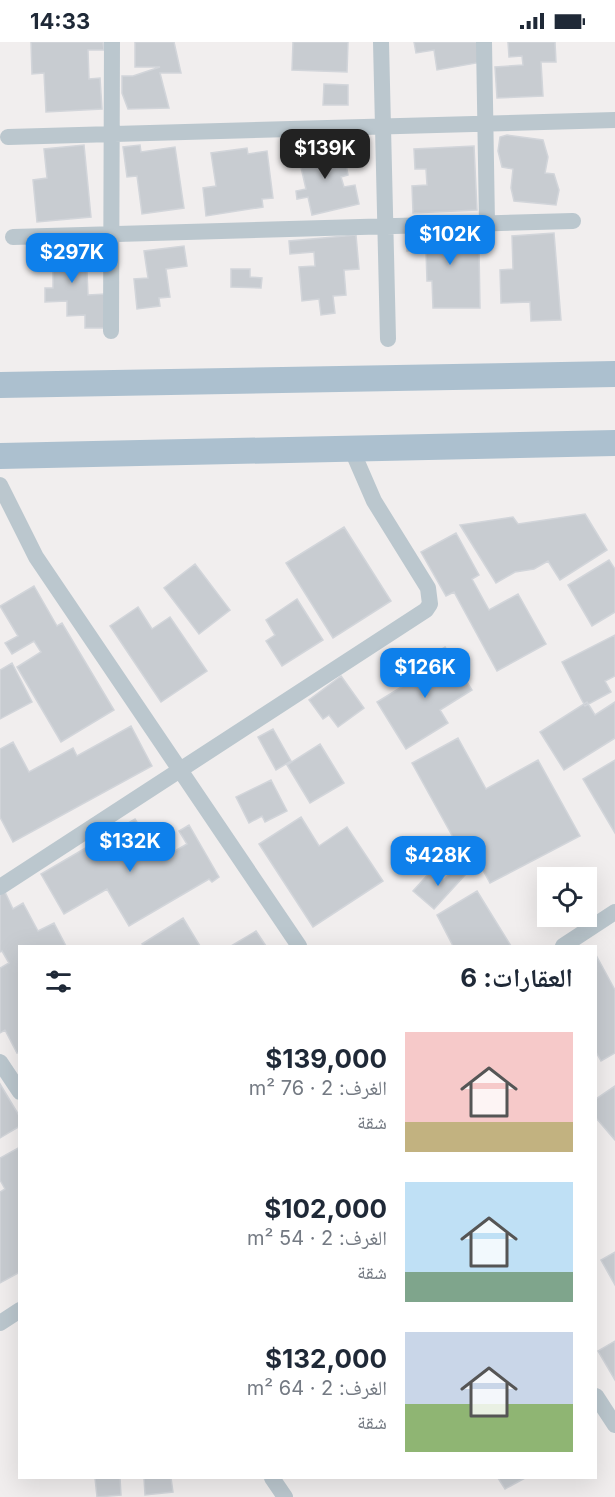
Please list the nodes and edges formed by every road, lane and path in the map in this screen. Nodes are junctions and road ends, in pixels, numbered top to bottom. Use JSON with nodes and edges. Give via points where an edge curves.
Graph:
{"nodes":[{"id":1,"x":112,"y":42,"type":"edge"},
{"id":2,"x":381,"y":42,"type":"edge"},
{"id":3,"x":484,"y":42,"type":"edge"},
{"id":4,"x":615,"y":120,"type":"edge"},
{"id":5,"x":485,"y":124,"type":"junction"},
{"id":6,"x":383,"y":127,"type":"junction"},
{"id":7,"x":111,"y":134,"type":"junction"},
{"id":8,"x":8,"y":138,"type":"dead end"},
{"id":9,"x":573,"y":221,"type":"dead end"},
{"id":10,"x":487,"y":223,"type":"junction"},
{"id":11,"x":385,"y":226,"type":"junction"},
{"id":12,"x":111,"y":234,"type":"junction"},
{"id":13,"x":13,"y":237,"type":"dead end"},
{"id":14,"x":111,"y":331,"type":"dead end"},
{"id":15,"x":388,"y":339,"type":"dead end"},
{"id":16,"x":615,"y":374,"type":"edge"},
{"id":17,"x":0,"y":385,"type":"edge"},
{"id":18,"x":615,"y":443,"type":"edge"},
{"id":19,"x":351,"y":448,"type":"junction"},
{"id":20,"x":0,"y":456,"type":"edge"},
{"id":21,"x":0,"y":485,"type":"edge"},
{"id":22,"x":182,"y":770,"type":"junction"},
{"id":23,"x":0,"y":887,"type":"edge"},
{"id":24,"x":615,"y":912,"type":"edge"},
{"id":25,"x":297,"y":945,"type":"edge"},
{"id":26,"x":565,"y":945,"type":"edge"},
{"id":27,"x":0,"y":1062,"type":"edge"},
{"id":28,"x":18,"y":1089,"type":"edge"},
{"id":29,"x":18,"y":1311,"type":"edge"},
{"id":30,"x":0,"y":1323,"type":"edge"},
{"id":31,"x":597,"y":1398,"type":"edge"},
{"id":32,"x":615,"y":1425,"type":"edge"},
{"id":33,"x":273,"y":1479,"type":"edge"},
{"id":34,"x":285,"y":1497,"type":"edge"}],
"edges":[{"from":1,"to":7,"type":"street"},
{"from":2,"to":6,"type":"street"},
{"from":3,"to":5,"type":"street"},
{"from":4,"to":5,"type":"street"},
{"from":5,"to":6,"type":"street"},
{"from":5,"to":10,"type":"street"},
{"from":6,"to":7,"type":"street"},
{"from":6,"to":11,"type":"street"},
{"from":7,"to":8,"type":"street"},
{"from":7,"to":12,"type":"street"},
{"from":9,"to":10,"type":"street"},
{"from":10,"to":11,"type":"street"},
{"from":11,"to":12,"type":"street"},
{"from":11,"to":15,"type":"street"},
{"from":12,"to":13,"type":"street"},
{"from":12,"to":14,"type":"street"},
{"from":16,"to":17,"type":"main road"},
{"from":18,"to":19,"type":"main road"},
{"from":19,"to":20,"type":"main road"},
{"from":19,"to":22,"type":"street","via":[[374,501],[428,588],[430,604]]},
{"from":21,"to":22,"type":"street","via":[[36,557]]},
{"from":22,"to":23,"type":"street"},
{"from":22,"to":25,"type":"street"},
{"from":24,"to":26,"type":"street"},
{"from":27,"to":28,"type":"street"},
{"from":29,"to":30,"type":"street"},
{"from":31,"to":32,"type":"street"},
{"from":33,"to":34,"type":"street"}]}
